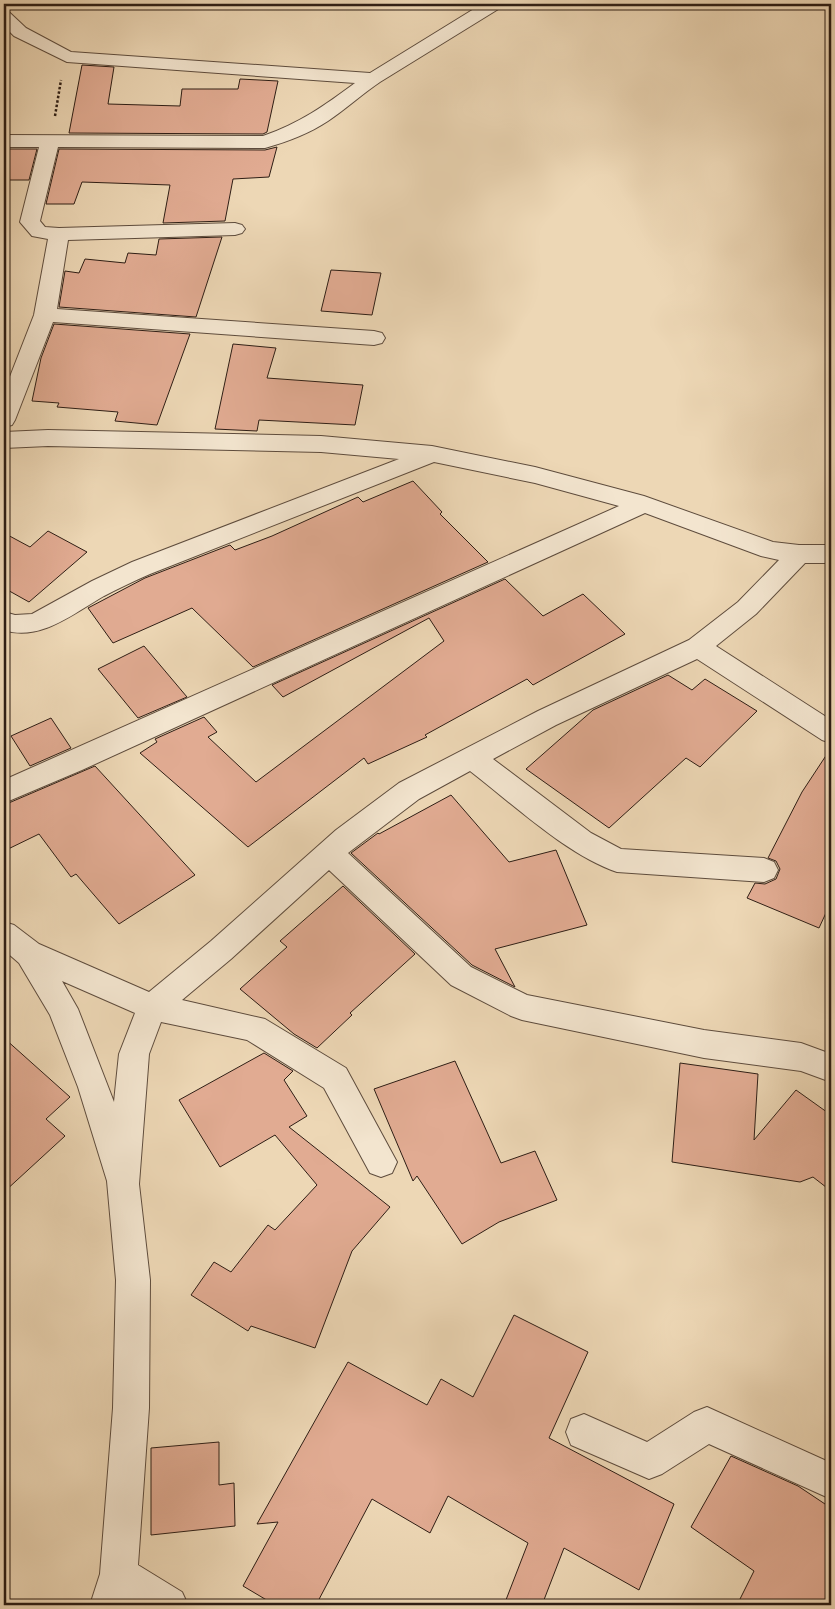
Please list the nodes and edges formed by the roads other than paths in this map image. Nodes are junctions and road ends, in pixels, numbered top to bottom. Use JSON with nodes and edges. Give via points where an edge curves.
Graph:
{"nodes":[{"id":1,"x":494,"y":4,"type":"edge"},
{"id":2,"x":4,"y":17,"type":"edge"},
{"id":3,"x":373,"y":79,"type":"junction"},
{"id":4,"x":4,"y":140,"type":"edge"},
{"id":5,"x":50,"y":141,"type":"junction"},
{"id":6,"x":234,"y":229,"type":"dead end"},
{"id":7,"x":59,"y":234,"type":"junction"},
{"id":8,"x":45,"y":315,"type":"junction"},
{"id":9,"x":374,"y":338,"type":"dead end"},
{"id":10,"x":4,"y":420,"type":"edge"},
{"id":11,"x":4,"y":440,"type":"edge"},
{"id":12,"x":432,"y":454,"type":"junction"},
{"id":13,"x":644,"y":504,"type":"junction"},
{"id":14,"x":799,"y":554,"type":"junction"},
{"id":15,"x":831,"y":554,"type":"edge"},
{"id":16,"x":4,"y":621,"type":"edge"},
{"id":17,"x":698,"y":647,"type":"junction"},
{"id":18,"x":831,"y":733,"type":"edge"},
{"id":19,"x":472,"y":758,"type":"junction"},
{"id":20,"x":4,"y":792,"type":"edge"},
{"id":21,"x":330,"y":852,"type":"junction"},
{"id":22,"x":764,"y":870,"type":"dead end"},
{"id":23,"x":4,"y":934,"type":"edge"},
{"id":24,"x":16,"y":951,"type":"edge"},
{"id":25,"x":152,"y":1007,"type":"junction"},
{"id":26,"x":831,"y":1068,"type":"edge"},
{"id":27,"x":381,"y":1162,"type":"dead end"},
{"id":28,"x":123,"y":1184,"type":"junction"},
{"id":29,"x":584,"y":1432,"type":"dead end"},
{"id":30,"x":831,"y":1481,"type":"edge"},
{"id":31,"x":114,"y":1590,"type":"edge"},
{"id":32,"x":169,"y":1605,"type":"edge"}],
"edges":[{"from":1,"to":3,"type":"street","via":[[412,58]]},
{"from":2,"to":3,"type":"street","via":[[20,32],[68,57]]},
{"from":3,"to":5,"type":"street","via":[[320,118],[266,142]]},
{"from":4,"to":5,"type":"street"},
{"from":5,"to":7,"type":"street","via":[[30,222],[39,232]]},
{"from":6,"to":7,"type":"street"},
{"from":7,"to":8,"type":"street"},
{"from":8,"to":9,"type":"street"},
{"from":8,"to":10,"type":"street"},
{"from":11,"to":12,"type":"street","via":[[58,438],[321,444]]},
{"from":12,"to":13,"type":"street","via":[[535,475]]},
{"from":12,"to":16,"type":"street","via":[[141,568],[37,622],[20,625]]},
{"from":13,"to":14,"type":"street","via":[[770,550]]},
{"from":13,"to":20,"type":"street"},
{"from":14,"to":15,"type":"street"},
{"from":14,"to":17,"type":"street","via":[[747,608]]},
{"from":17,"to":18,"type":"street"},
{"from":17,"to":19,"type":"street","via":[[547,718]]},
{"from":19,"to":21,"type":"street","via":[[409,791]]},
{"from":19,"to":22,"type":"street","via":[[580,842],[617,860]]},
{"from":21,"to":25,"type":"street"},
{"from":21,"to":26,"type":"street","via":[[461,976],[522,1007],[704,1044],[801,1057]]},
{"from":23,"to":24,"type":"street"},
{"from":24,"to":25,"type":"street"},
{"from":24,"to":28,"type":"street","via":[[63,1009],[94,1087]]},
{"from":25,"to":27,"type":"street","via":[[254,1028],[335,1078]]},
{"from":25,"to":28,"type":"street","via":[[134,1054]]},
{"from":28,"to":31,"type":"street","via":[[133,1280],[131,1408]]},
{"from":29,"to":30,"type":"street","via":[[649,1461],[707,1425]]},
{"from":31,"to":32,"type":"street"}]}
